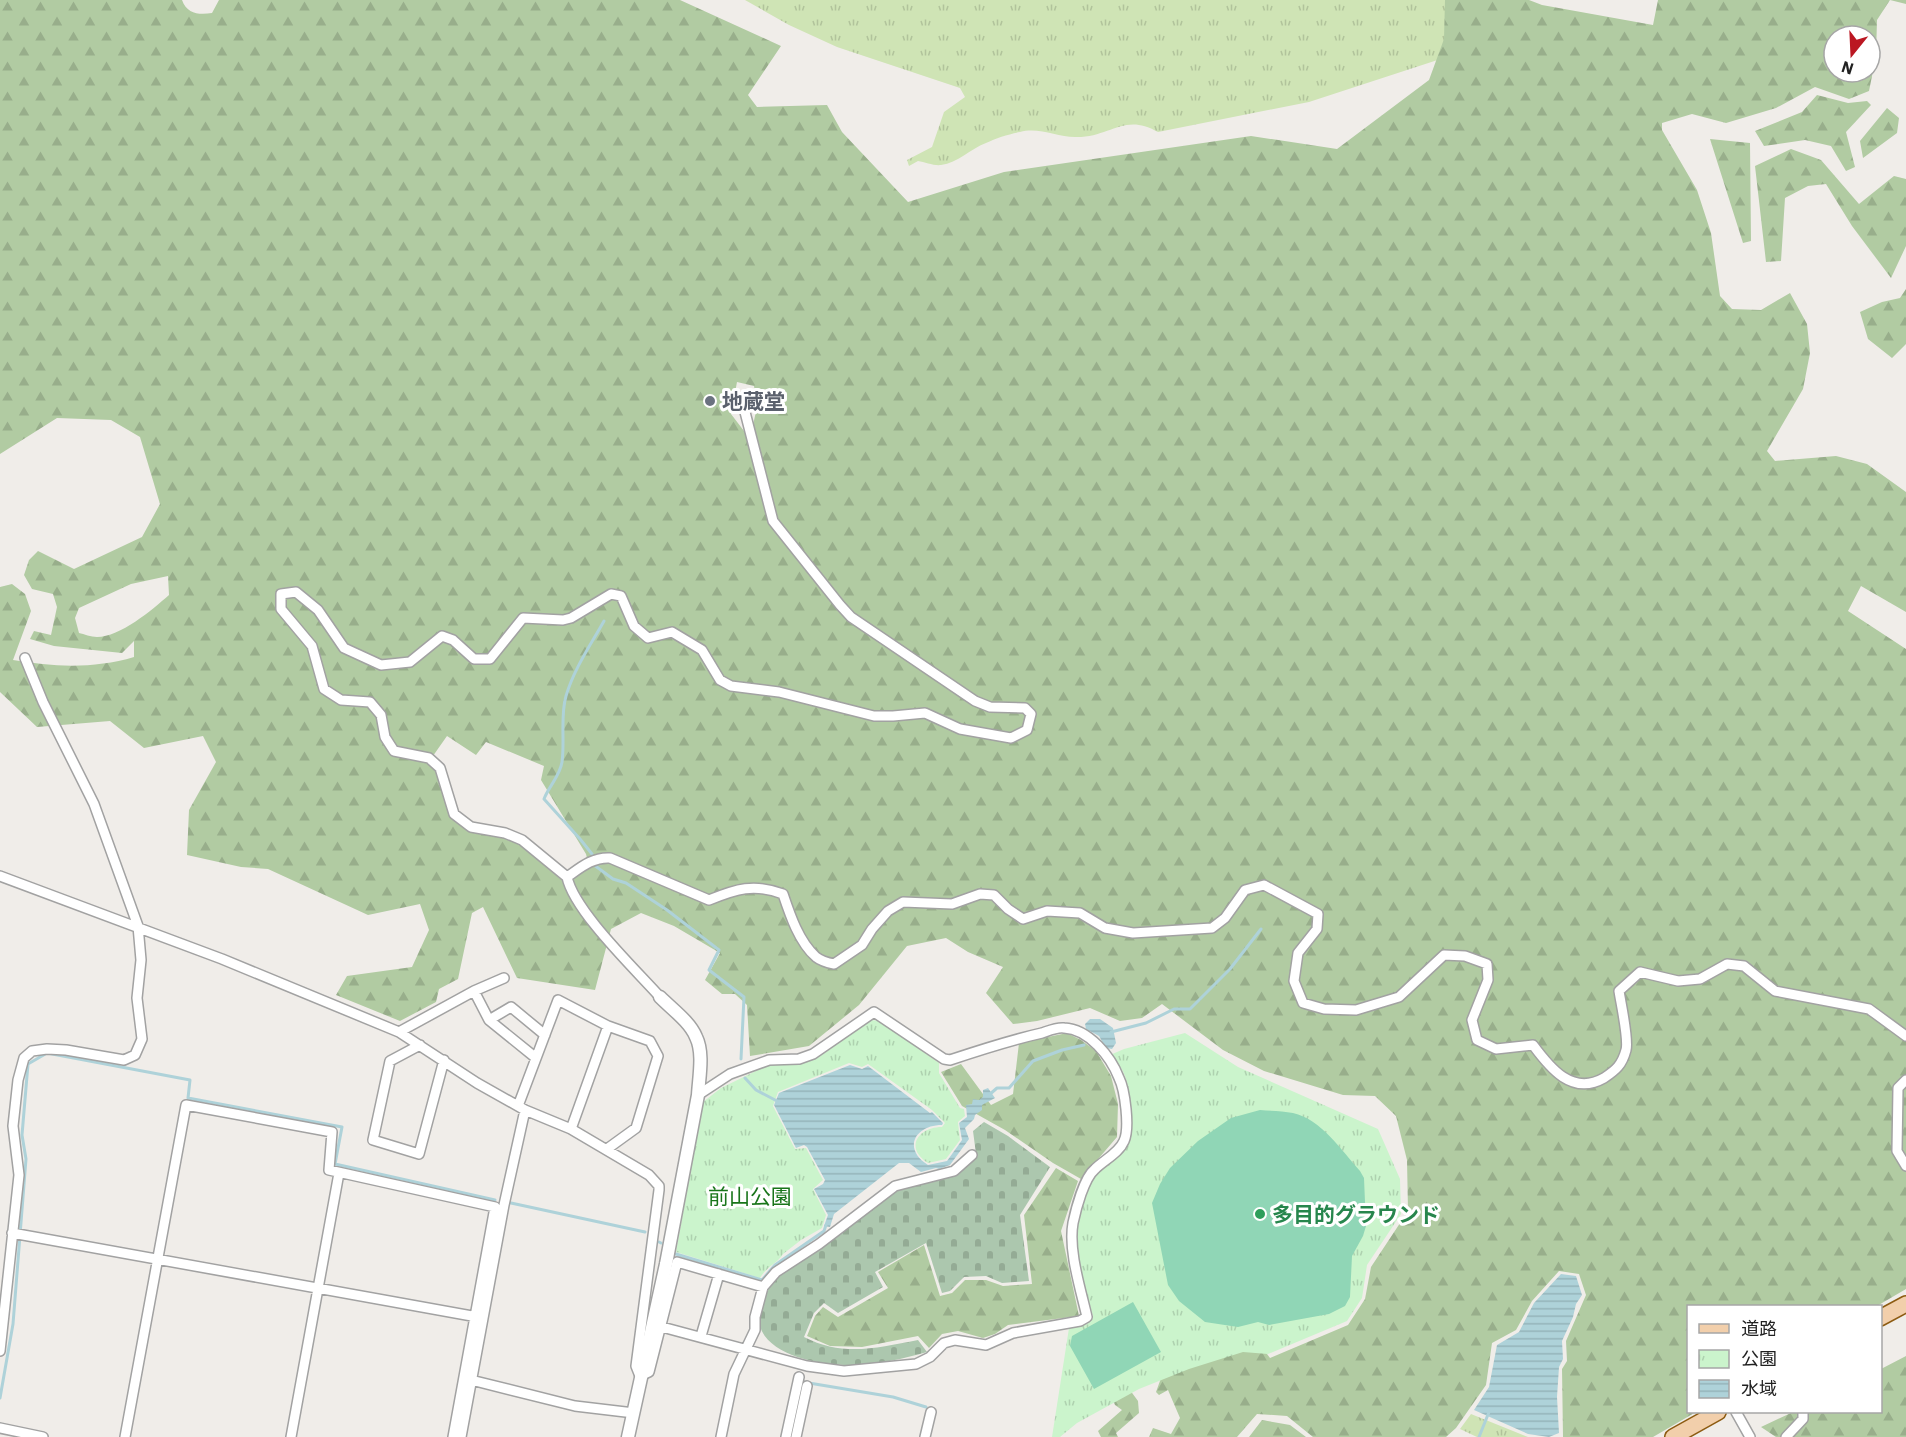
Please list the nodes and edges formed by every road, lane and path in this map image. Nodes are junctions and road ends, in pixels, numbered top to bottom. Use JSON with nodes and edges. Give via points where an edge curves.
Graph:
{"nodes":[{"id":1,"x":745,"y":412,"type":"dead end"},
{"id":2,"x":25,"y":658,"type":"dead end"},
{"id":3,"x":0,"y":876,"type":"edge"},
{"id":4,"x":567,"y":878,"type":"junction"},
{"id":5,"x":138,"y":926,"type":"junction"},
{"id":6,"x":504,"y":978,"type":"dead end"},
{"id":7,"x":474,"y":991,"type":"junction"},
{"id":8,"x":660,"y":997,"type":"joint"},
{"id":9,"x":489,"y":1020,"type":"junction"},
{"id":10,"x":608,"y":1026,"type":"junction"},
{"id":11,"x":399,"y":1032,"type":"junction"},
{"id":12,"x":544,"y":1035,"type":"junction"},
{"id":13,"x":1906,"y":1036,"type":"edge"},
{"id":14,"x":420,"y":1045,"type":"junction"},
{"id":15,"x":536,"y":1058,"type":"junction"},
{"id":16,"x":444,"y":1060,"type":"junction"},
{"id":17,"x":1906,"y":1080,"type":"edge"},
{"id":18,"x":698,"y":1095,"type":"junction"},
{"id":19,"x":522,"y":1108,"type":"junction"},
{"id":20,"x":571,"y":1129,"type":"junction"},
{"id":21,"x":607,"y":1149,"type":"junction"},
{"id":22,"x":972,"y":1155,"type":"dead end"},
{"id":23,"x":1906,"y":1166,"type":"edge"},
{"id":24,"x":339,"y":1173,"type":"junction"},
{"id":25,"x":13,"y":1233,"type":"junction"},
{"id":26,"x":158,"y":1260,"type":"junction"},
{"id":27,"x":719,"y":1274,"type":"junction"},
{"id":28,"x":763,"y":1287,"type":"junction"},
{"id":29,"x":318,"y":1288,"type":"junction"},
{"id":30,"x":1906,"y":1304,"type":"edge"},
{"id":31,"x":479,"y":1317,"type":"junction"},
{"id":32,"x":1882,"y":1317,"type":"edge"},
{"id":33,"x":662,"y":1327,"type":"junction"},
{"id":34,"x":701,"y":1336,"type":"junction"},
{"id":35,"x":746,"y":1348,"type":"junction"},
{"id":36,"x":0,"y":1352,"type":"edge"},
{"id":37,"x":640,"y":1376,"type":"junction"},
{"id":38,"x":799,"y":1377,"type":"dead end"},
{"id":39,"x":471,"y":1380,"type":"junction"},
{"id":40,"x":807,"y":1386,"type":"dead end"},
{"id":41,"x":931,"y":1412,"type":"dead end"},
{"id":42,"x":634,"y":1413,"type":"junction"},
{"id":43,"x":1716,"y":1413,"type":"edge"},
{"id":44,"x":1737,"y":1413,"type":"edge"},
{"id":45,"x":1803,"y":1413,"type":"edge"},
{"id":46,"x":1,"y":1428,"type":"edge"},
{"id":47,"x":43,"y":1437,"type":"edge"},
{"id":48,"x":125,"y":1437,"type":"edge"},
{"id":49,"x":291,"y":1437,"type":"edge"},
{"id":50,"x":453,"y":1437,"type":"edge"},
{"id":51,"x":461,"y":1437,"type":"edge"},
{"id":52,"x":628,"y":1437,"type":"edge"},
{"id":53,"x":721,"y":1437,"type":"edge"},
{"id":54,"x":786,"y":1437,"type":"edge"},
{"id":55,"x":796,"y":1437,"type":"edge"},
{"id":56,"x":925,"y":1437,"type":"edge"},
{"id":57,"x":1673,"y":1437,"type":"edge"},
{"id":58,"x":1750,"y":1437,"type":"edge"},
{"id":59,"x":1786,"y":1437,"type":"edge"}],
"edges":[{"from":1,"to":4,"type":"street","via":[[773,521],[840,605],[851,617],[975,701],[990,707],[1025,708],[1032,714],[1027,730],[1011,738],[960,729],[925,713],[874,716],[779,692],[731,686],[720,680],[702,650],[672,632],[648,638],[634,626],[621,596],[611,594],[571,618],[523,618],[490,659],[474,659],[453,640],[442,636],[410,662],[381,665],[344,648],[318,610],[296,592],[281,594],[281,609],[312,646],[324,689],[341,700],[369,702],[381,715],[385,737],[394,751],[429,758],[440,768],[454,814],[471,827],[522,840]]},
{"from":2,"to":5,"type":"street","via":[[94,804]]},
{"from":3,"to":5,"type":"street"},
{"from":4,"to":8,"type":"street","via":[[570,890],[596,926]]},
{"from":4,"to":13,"type":"street","via":[[585,864],[606,858],[709,900],[736,889],[766,887],[783,894],[791,919],[817,958],[834,964],[862,945],[888,911],[903,902],[952,903],[980,894],[994,895],[1023,919],[1047,911],[1080,913],[1105,928],[1133,933],[1212,928],[1225,918],[1245,890],[1264,885],[1318,914],[1317,929],[1298,953],[1294,981],[1304,1003],[1324,1009],[1356,1010],[1399,997],[1444,955],[1465,956],[1487,964],[1488,980],[1472,1020],[1477,1041],[1496,1049],[1533,1045],[1550,1068],[1570,1082],[1595,1083],[1618,1069],[1627,1048],[1619,991],[1641,972],[1678,981],[1700,979],[1726,964],[1744,966],[1775,991],[1869,1009]]},
{"from":5,"to":11,"type":"street"},
{"from":5,"to":25,"type":"street","via":[[141,960],[137,998],[142,1039],[135,1055],[124,1060],[47,1049],[32,1051],[24,1058],[13,1126],[19,1175]]},
{"from":6,"to":7,"type":"street"},
{"from":7,"to":9,"type":"street"},
{"from":7,"to":11,"type":"street"},
{"from":8,"to":18,"type":"street","via":[[697,1037]]},
{"from":9,"to":12,"type":"street","via":[[511,1007]]},
{"from":9,"to":15,"type":"street"},
{"from":10,"to":12,"type":"street","via":[[558,999]]},
{"from":10,"to":20,"type":"street"},
{"from":10,"to":21,"type":"street","via":[[650,1041],[658,1056],[636,1128]]},
{"from":11,"to":14,"type":"street"},
{"from":12,"to":15,"type":"street"},
{"from":14,"to":16,"type":"street"},
{"from":14,"to":16,"type":"street","via":[[390,1061],[373,1140],[419,1154]]},
{"from":15,"to":19,"type":"street"},
{"from":16,"to":19,"type":"street"},
{"from":17,"to":23,"type":"street","via":[[1898,1089],[1897,1151]]},
{"from":18,"to":35,"type":"street","via":[[730,1074],[769,1060],[799,1059],[813,1054],[874,1012],[950,1060],[1064,1028],[1089,1038],[1101,1050],[1117,1072],[1124,1094],[1124,1141],[1087,1179],[1073,1224],[1072,1244],[1087,1317],[1013,1333],[986,1344],[955,1340],[944,1343],[916,1364],[844,1371],[807,1366]]},
{"from":18,"to":37,"type":"street"},
{"from":19,"to":20,"type":"street"},
{"from":19,"to":31,"type":"street"},
{"from":20,"to":21,"type":"street"},
{"from":21,"to":37,"type":"street","via":[[649,1175],[659,1186],[636,1365]]},
{"from":22,"to":28,"type":"street","via":[[954,1171],[895,1186],[776,1272]]},
{"from":24,"to":26,"type":"street","via":[[329,1170],[332,1132],[186,1104]]},
{"from":24,"to":29,"type":"street"},
{"from":24,"to":31,"type":"street","via":[[495,1207]]},
{"from":25,"to":26,"type":"street"},
{"from":25,"to":36,"type":"street"},
{"from":26,"to":29,"type":"street"},
{"from":26,"to":48,"type":"street"},
{"from":27,"to":28,"type":"street"},
{"from":27,"to":33,"type":"street","via":[[677,1262]]},
{"from":27,"to":34,"type":"street"},
{"from":28,"to":35,"type":"street","via":[[755,1317],[756,1330]]},
{"from":29,"to":31,"type":"street"},
{"from":29,"to":49,"type":"street"},
{"from":30,"to":32,"type":"main road"},
{"from":31,"to":39,"type":"street"},
{"from":31,"to":50,"type":"street"},
{"from":33,"to":34,"type":"street"},
{"from":33,"to":37,"type":"street","via":[[649,1372]]},
{"from":34,"to":35,"type":"street"},
{"from":35,"to":53,"type":"street","via":[[734,1374]]},
{"from":37,"to":42,"type":"street"},
{"from":38,"to":54,"type":"street"},
{"from":39,"to":42,"type":"street","via":[[575,1406]]},
{"from":39,"to":51,"type":"street"},
{"from":40,"to":55,"type":"street"},
{"from":41,"to":56,"type":"street"},
{"from":42,"to":52,"type":"street"},
{"from":43,"to":57,"type":"main road"},
{"from":44,"to":58,"type":"street"},
{"from":45,"to":59,"type":"street","via":[[1803,1419]]},
{"from":46,"to":47,"type":"street"}]}
